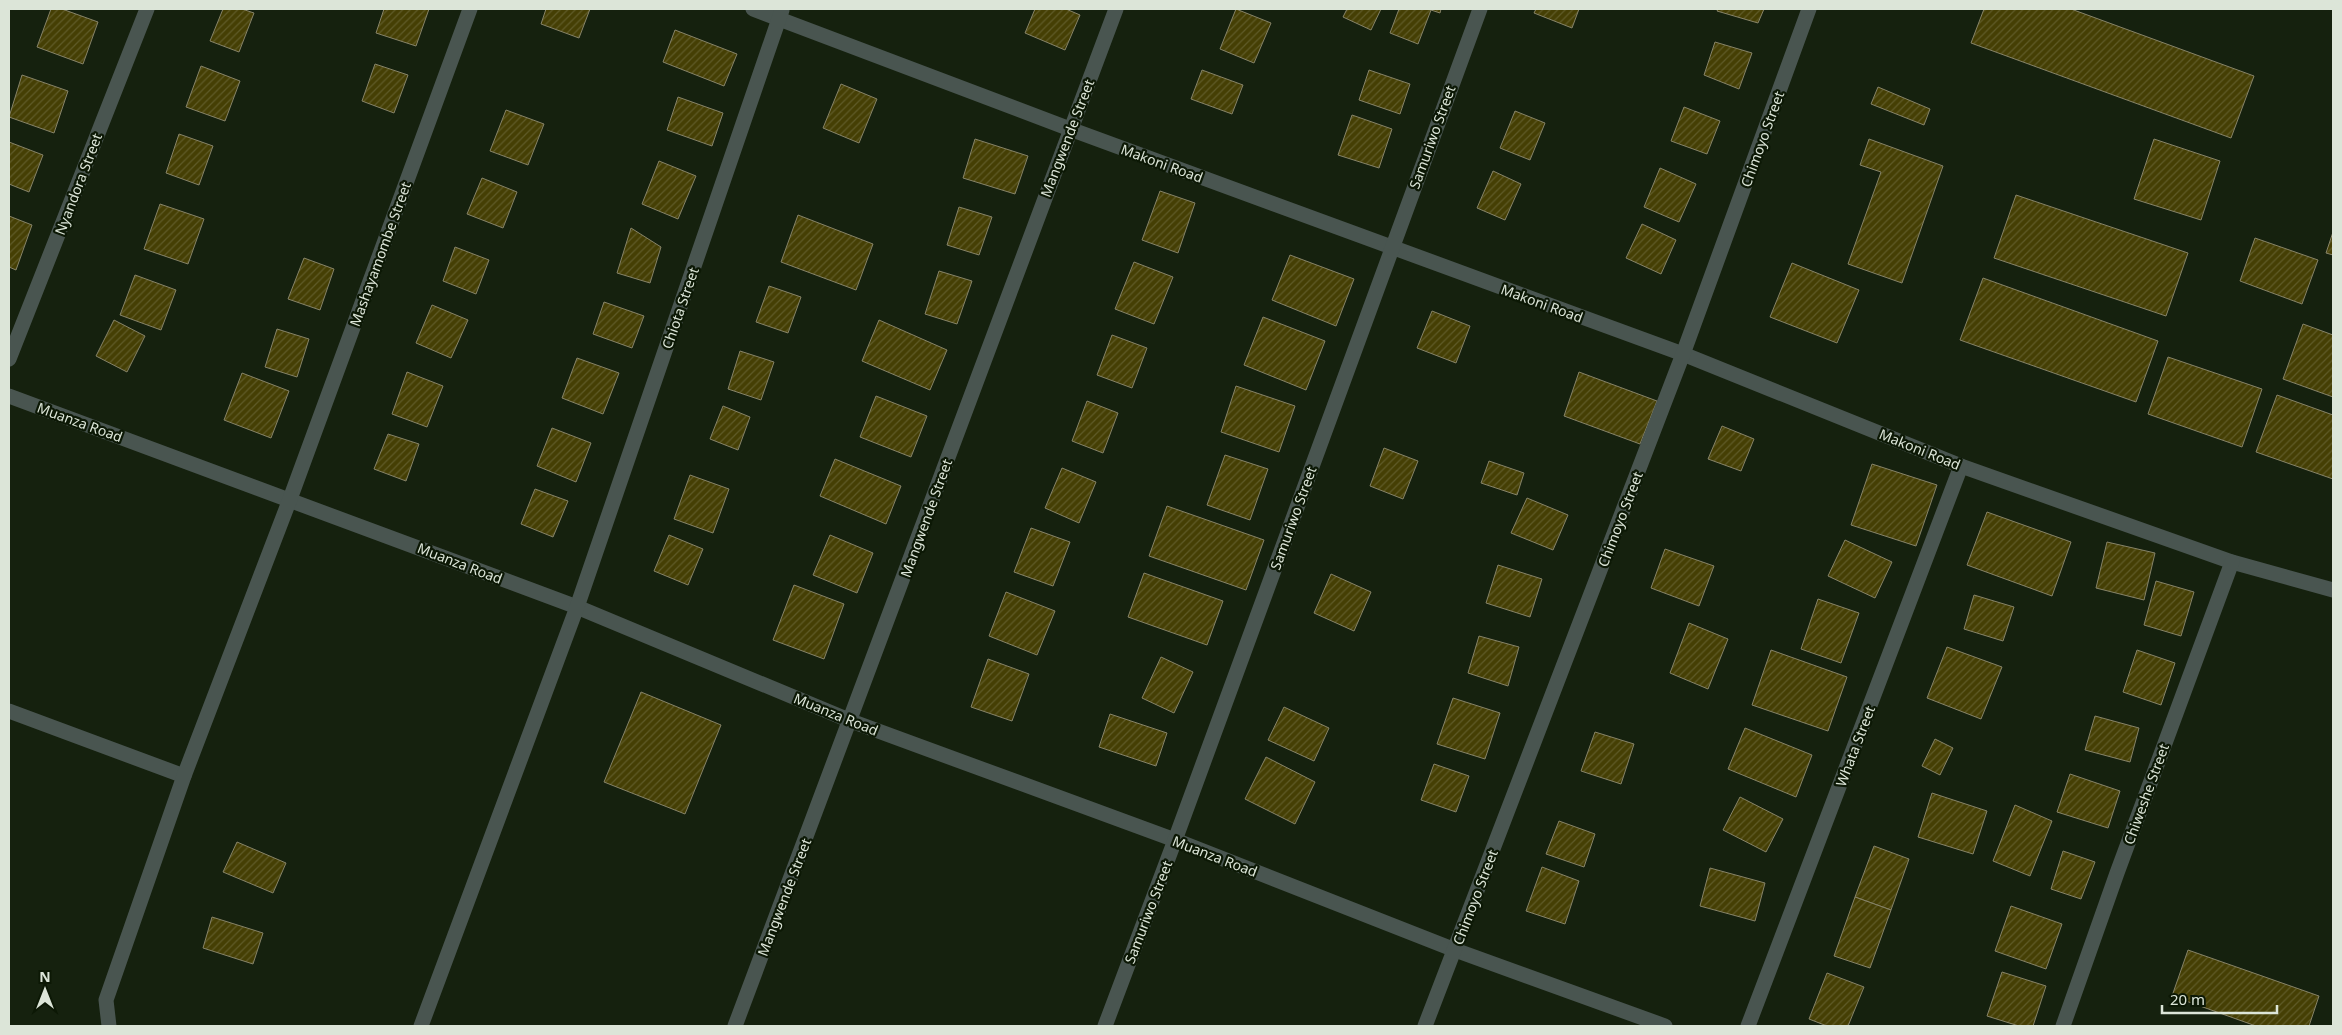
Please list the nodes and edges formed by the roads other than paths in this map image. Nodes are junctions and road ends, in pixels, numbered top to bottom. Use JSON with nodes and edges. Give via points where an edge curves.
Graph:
{"nodes":[{"id":1,"x":147,"y":9,"type":"edge"},
{"id":2,"x":470,"y":9,"type":"edge"},
{"id":3,"x":754,"y":9,"type":"edge"},
{"id":4,"x":1116,"y":9,"type":"edge"},
{"id":5,"x":1480,"y":9,"type":"edge"},
{"id":6,"x":1809,"y":9,"type":"edge"},
{"id":7,"x":781,"y":13,"type":"edge"},
{"id":8,"x":1070,"y":129,"type":"junction"},
{"id":9,"x":1391,"y":248,"type":"junction"},
{"id":10,"x":1683,"y":354,"type":"junction"},
{"id":11,"x":9,"y":359,"type":"edge"},
{"id":12,"x":9,"y":396,"type":"edge"},
{"id":13,"x":1961,"y":466,"type":"junction"},
{"id":14,"x":290,"y":500,"type":"junction"},
{"id":15,"x":2232,"y":562,"type":"junction"},
{"id":16,"x":2333,"y":590,"type":"edge"},
{"id":17,"x":577,"y":607,"type":"junction"},
{"id":18,"x":9,"y":711,"type":"edge"},
{"id":19,"x":851,"y":721,"type":"junction"},
{"id":20,"x":184,"y":776,"type":"junction"},
{"id":21,"x":1175,"y":840,"type":"junction"},
{"id":22,"x":1454,"y":950,"type":"junction"},
{"id":23,"x":109,"y":1026,"type":"edge"},
{"id":24,"x":421,"y":1026,"type":"edge"},
{"id":25,"x":735,"y":1026,"type":"edge"},
{"id":26,"x":1104,"y":1026,"type":"edge"},
{"id":27,"x":1425,"y":1026,"type":"edge"},
{"id":28,"x":1665,"y":1026,"type":"edge"},
{"id":29,"x":1748,"y":1026,"type":"edge"},
{"id":30,"x":2063,"y":1026,"type":"edge"}],
"edges":[{"from":1,"to":11,"type":"street","name":"Nyandora Street"},
{"from":2,"to":14,"type":"street","name":"Mashayamombe Street"},
{"from":3,"to":7,"type":"street","name":"Makoni Road"},
{"from":4,"to":8,"type":"street","name":"Mangwende Street"},
{"from":5,"to":9,"type":"street","name":"Samuriwo Street"},
{"from":6,"to":10,"type":"street","name":"Chimoyo Street"},
{"from":7,"to":8,"type":"street","name":"Makoni Road"},
{"from":7,"to":17,"type":"street","name":"Chiota Street"},
{"from":8,"to":9,"type":"street","name":"Makoni Road"},
{"from":8,"to":19,"type":"street","name":"Mangwende Street"},
{"from":9,"to":10,"type":"street","name":"Makoni Road"},
{"from":9,"to":21,"type":"street","name":"Samuriwo Street"},
{"from":10,"to":13,"type":"street","name":"Makoni Road"},
{"from":10,"to":22,"type":"street","name":"Chimoyo Street"},
{"from":12,"to":14,"type":"street","name":"Muanza Road"},
{"from":13,"to":15,"type":"street","name":"Makoni Road"},
{"from":13,"to":29,"type":"street","name":"Whata Street"},
{"from":14,"to":17,"type":"street","name":"Muanza Road"},
{"from":14,"to":20,"type":"street","name":"Mashayamombe Street"},
{"from":15,"to":16,"type":"street","name":"Makoni Road"},
{"from":15,"to":30,"type":"street","name":"Chiweshe Street"},
{"from":17,"to":19,"type":"street","name":"Muanza Road"},
{"from":17,"to":24,"type":"street","name":"Chiota Street"},
{"from":18,"to":20,"type":"street"},
{"from":19,"to":21,"type":"street","name":"Muanza Road"},
{"from":19,"to":25,"type":"street","name":"Mangwende Street"},
{"from":20,"to":23,"type":"street","name":"Mashayamombe Street","via":[[106,1000]]},
{"from":21,"to":22,"type":"street","name":"Muanza Road"},
{"from":21,"to":26,"type":"street","name":"Samuriwo Street"},
{"from":22,"to":27,"type":"street","name":"Chimoyo Street"},
{"from":22,"to":28,"type":"street","name":"Muanza Road"}]}
